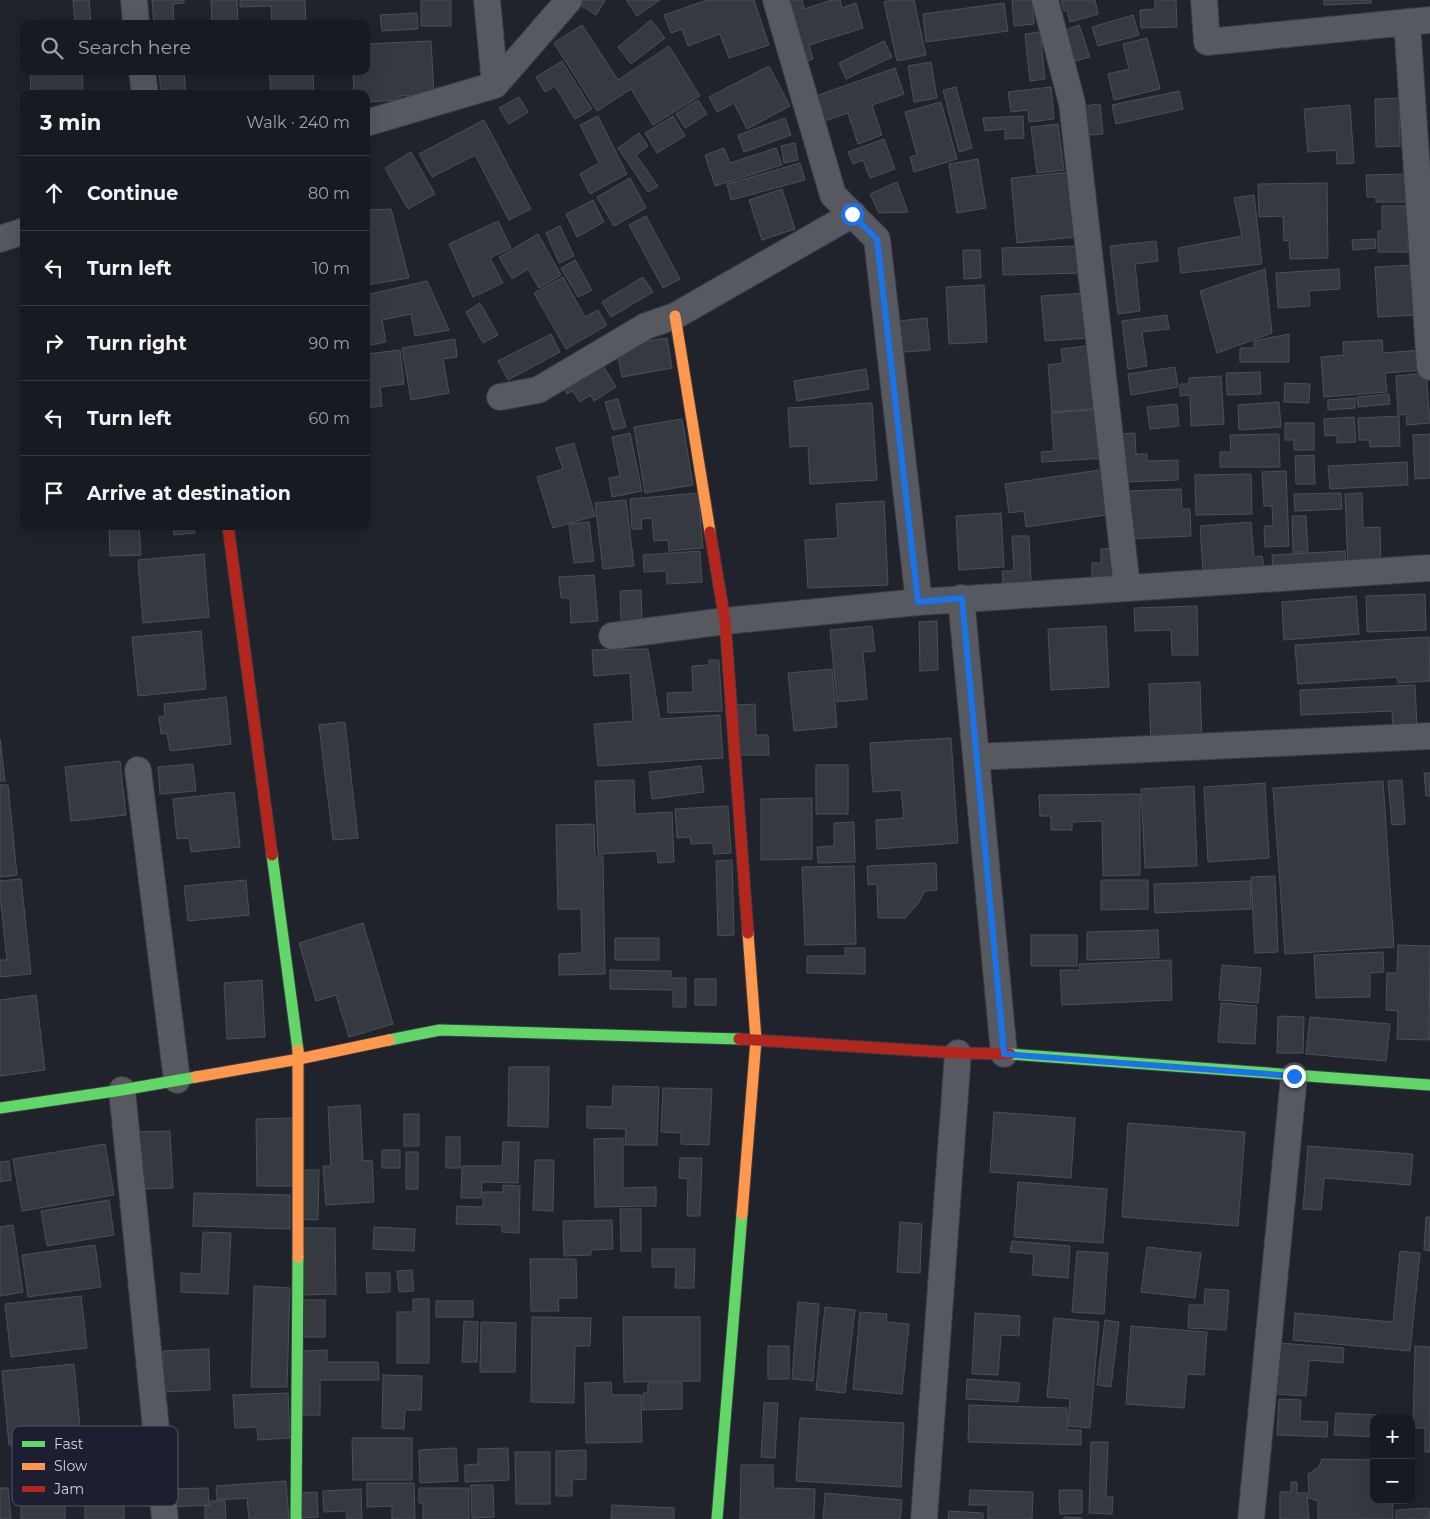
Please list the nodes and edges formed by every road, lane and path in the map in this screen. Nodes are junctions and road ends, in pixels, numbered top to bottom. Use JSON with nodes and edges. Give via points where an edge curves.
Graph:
{"nodes":[{"id":1,"x":134,"y":0,"type":"edge"},
{"id":2,"x":487,"y":0,"type":"edge"},
{"id":3,"x":569,"y":0,"type":"edge"},
{"id":4,"x":776,"y":0,"type":"edge"},
{"id":5,"x":1045,"y":0,"type":"edge"},
{"id":6,"x":1204,"y":0,"type":"edge"},
{"id":7,"x":136,"y":20,"type":"edge"},
{"id":8,"x":1419,"y":21,"type":"edge"},
{"id":9,"x":142,"y":75,"type":"edge"},
{"id":10,"x":495,"y":85,"type":"junction"},
{"id":11,"x":144,"y":90,"type":"edge"},
{"id":12,"x":370,"y":122,"type":"edge"},
{"id":13,"x":852,"y":214,"type":"junction"},
{"id":14,"x":20,"y":232,"type":"edge"},
{"id":15,"x":0,"y":239,"type":"edge"},
{"id":16,"x":675,"y":316,"type":"junction"},
{"id":17,"x":1430,"y":367,"type":"edge"},
{"id":18,"x":500,"y":397,"type":"dead end"},
{"id":19,"x":229,"y":530,"type":"edge"},
{"id":20,"x":1430,"y":568,"type":"edge"},
{"id":21,"x":1127,"y":587,"type":"junction"},
{"id":22,"x":962,"y":598,"type":"junction"},
{"id":23,"x":918,"y":602,"type":"junction"},
{"id":24,"x":725,"y":621,"type":"junction"},
{"id":25,"x":612,"y":636,"type":"dead end"},
{"id":26,"x":1430,"y":736,"type":"edge"},
{"id":27,"x":976,"y":758,"type":"junction"},
{"id":28,"x":138,"y":770,"type":"dead end"},
{"id":29,"x":756,"y":1040,"type":"junction"},
{"id":30,"x":958,"y":1053,"type":"junction"},
{"id":31,"x":1004,"y":1054,"type":"junction"},
{"id":32,"x":299,"y":1059,"type":"junction"},
{"id":33,"x":1294,"y":1076,"type":"junction"},
{"id":34,"x":177,"y":1080,"type":"junction"},
{"id":35,"x":1430,"y":1085,"type":"edge"},
{"id":36,"x":122,"y":1090,"type":"junction"},
{"id":37,"x":0,"y":1108,"type":"edge"},
{"id":38,"x":156,"y":1426,"type":"edge"},
{"id":39,"x":164,"y":1506,"type":"edge"},
{"id":40,"x":165,"y":1519,"type":"edge"},
{"id":41,"x":296,"y":1519,"type":"edge"},
{"id":42,"x":717,"y":1519,"type":"edge"},
{"id":43,"x":924,"y":1519,"type":"edge"},
{"id":44,"x":1251,"y":1519,"type":"edge"}],
"edges":[{"from":1,"to":7,"type":"street"},
{"from":2,"to":10,"type":"street"},
{"from":3,"to":10,"type":"street"},
{"from":4,"to":13,"type":"street","via":[[833,195]]},
{"from":5,"to":21,"type":"street","via":[[1072,103]]},
{"from":6,"to":8,"type":"street","via":[[1207,42]]},
{"from":8,"to":17,"type":"street"},
{"from":9,"to":11,"type":"street"},
{"from":10,"to":12,"type":"street"},
{"from":13,"to":16,"type":"street"},
{"from":13,"to":23,"type":"street","via":[[877,239]]},
{"from":14,"to":15,"type":"street"},
{"from":16,"to":18,"type":"street","via":[[646,326],[538,390]]},
{"from":16,"to":24,"type":"street"},
{"from":19,"to":32,"type":"street"},
{"from":20,"to":21,"type":"street"},
{"from":21,"to":22,"type":"street"},
{"from":22,"to":23,"type":"street"},
{"from":22,"to":27,"type":"street"},
{"from":23,"to":24,"type":"street"},
{"from":24,"to":25,"type":"street"},
{"from":24,"to":29,"type":"street"},
{"from":26,"to":27,"type":"street"},
{"from":27,"to":31,"type":"street"},
{"from":28,"to":34,"type":"street"},
{"from":29,"to":30,"type":"street"},
{"from":29,"to":32,"type":"street","via":[[440,1030]]},
{"from":29,"to":42,"type":"street"},
{"from":30,"to":31,"type":"street"},
{"from":30,"to":43,"type":"street"},
{"from":31,"to":33,"type":"street"},
{"from":32,"to":34,"type":"street"},
{"from":32,"to":41,"type":"street"},
{"from":33,"to":35,"type":"street"},
{"from":33,"to":44,"type":"street"},
{"from":34,"to":36,"type":"street"},
{"from":36,"to":37,"type":"street"},
{"from":36,"to":38,"type":"street"},
{"from":39,"to":40,"type":"street"}]}
